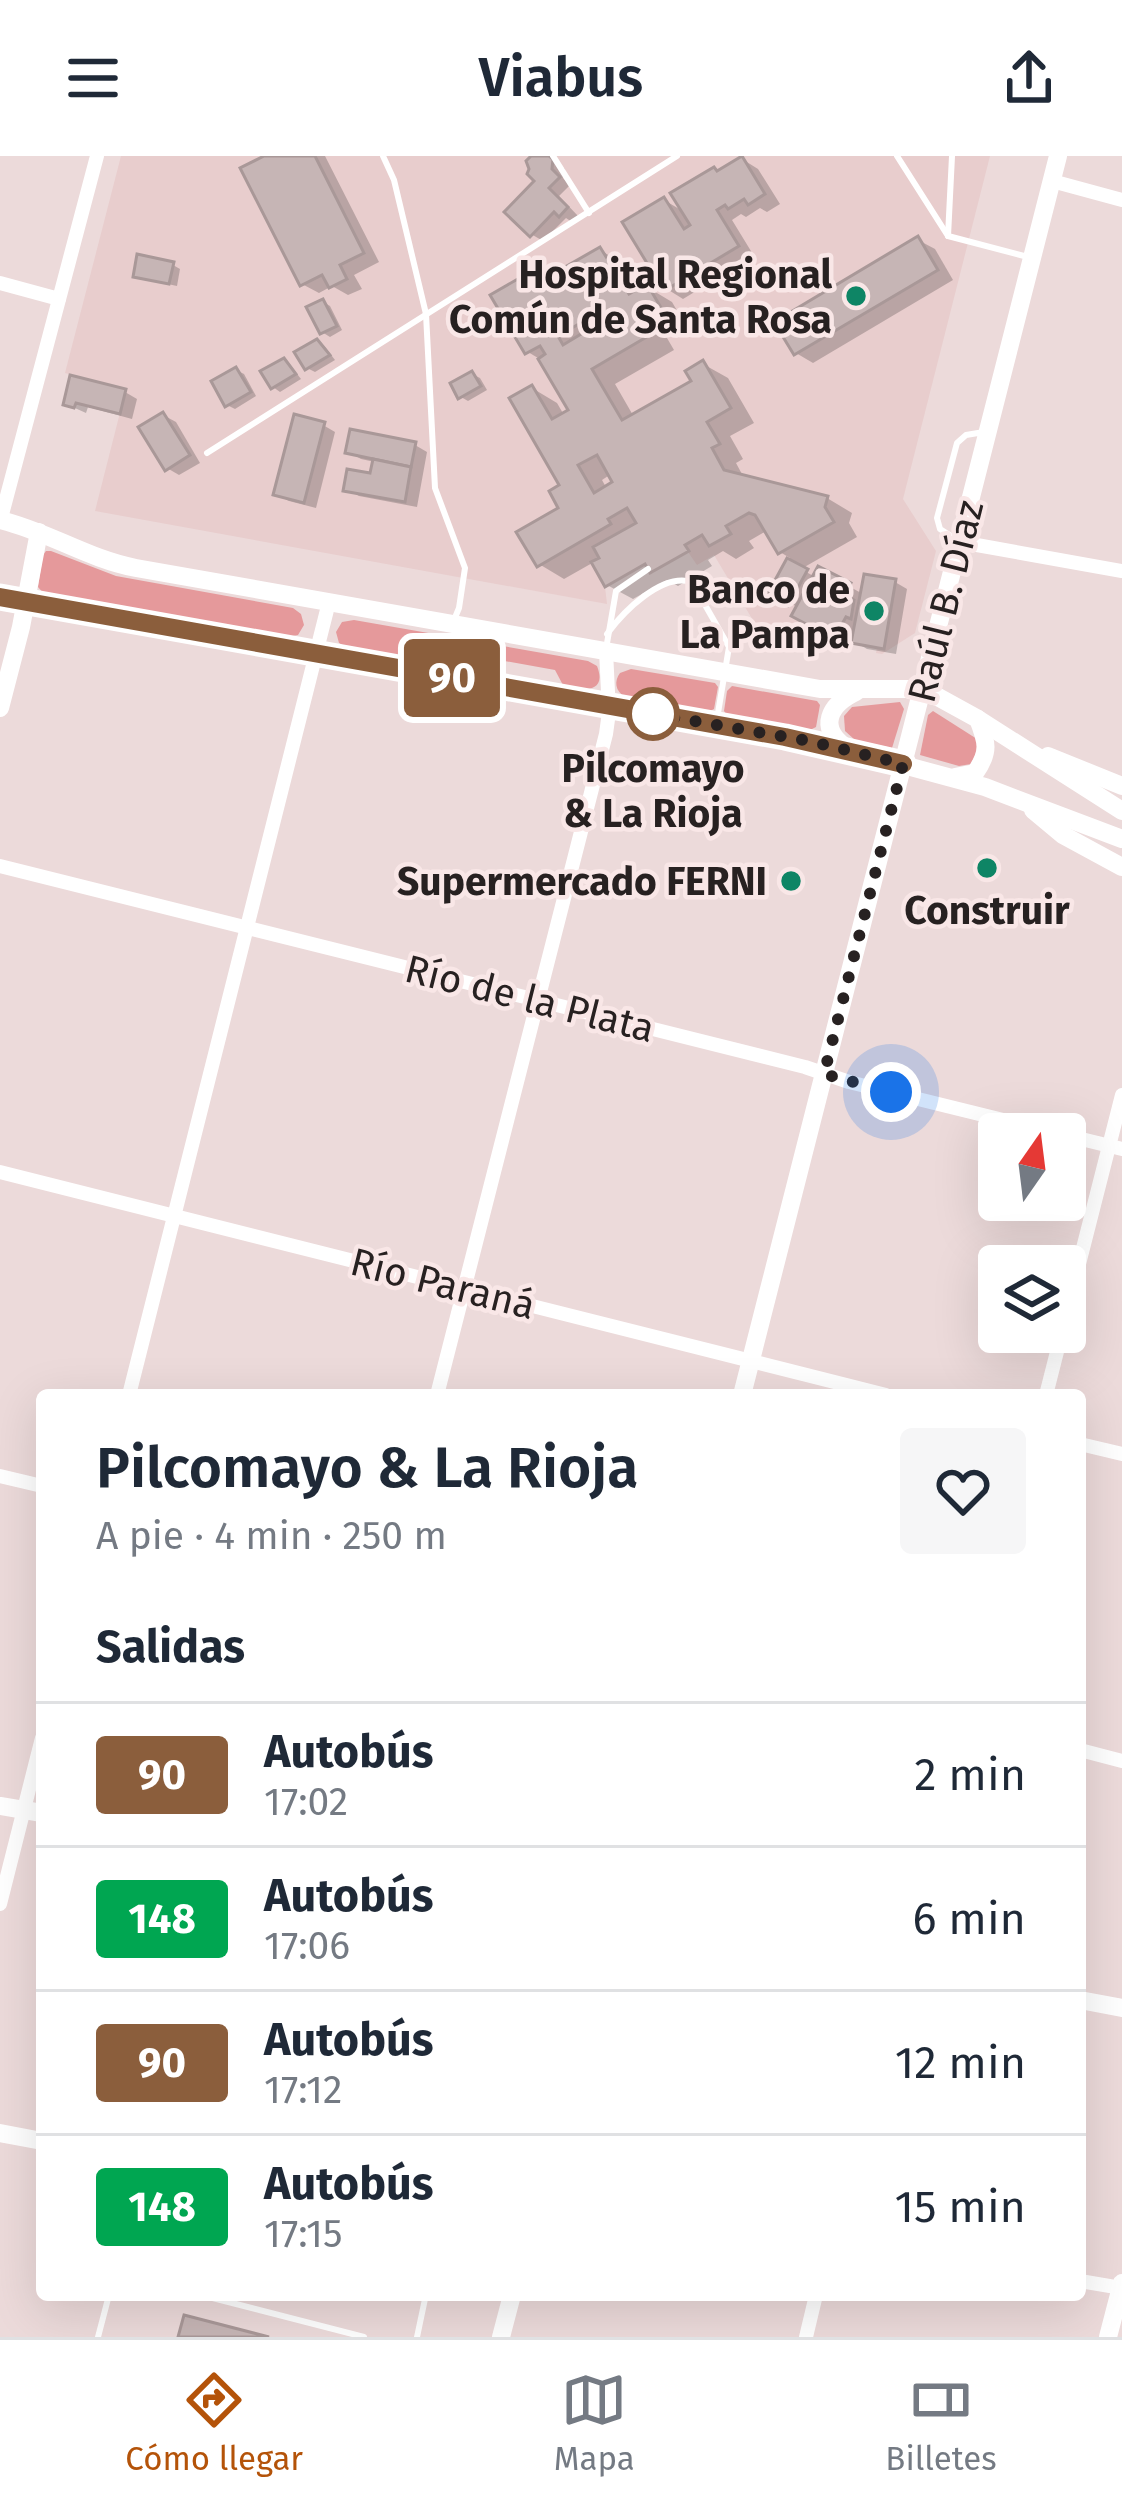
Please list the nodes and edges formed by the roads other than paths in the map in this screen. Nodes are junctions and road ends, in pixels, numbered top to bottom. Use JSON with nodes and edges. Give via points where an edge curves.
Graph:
{"nodes":[{"id":1,"x":97,"y":156,"type":"edge"},
{"id":2,"x":382,"y":156,"type":"edge"},
{"id":3,"x":553,"y":156,"type":"edge"},
{"id":4,"x":677,"y":156,"type":"edge"},
{"id":5,"x":898,"y":156,"type":"edge"},
{"id":6,"x":952,"y":156,"type":"edge"},
{"id":7,"x":1058,"y":156,"type":"edge"},
{"id":8,"x":1052,"y":181,"type":"junction"},
{"id":9,"x":1122,"y":200,"type":"edge"},
{"id":10,"x":589,"y":213,"type":"junction"},
{"id":11,"x":949,"y":236,"type":"junction"},
{"id":12,"x":1032,"y":258,"type":"junction"},
{"id":13,"x":0,"y":283,"type":"edge"},
{"id":14,"x":59,"y":299,"type":"junction"},
{"id":15,"x":426,"y":314,"type":"junction"},
{"id":16,"x":988,"y":432,"type":"junction"},
{"id":17,"x":208,"y":453,"type":"dead end"},
{"id":18,"x":0,"y":520,"type":"edge"},
{"id":19,"x":38,"y":532,"type":"junction"},
{"id":20,"x":960,"y":542,"type":"junction"},
{"id":21,"x":647,"y":569,"type":"dead end"},
{"id":22,"x":1122,"y":571,"type":"edge"},
{"id":23,"x":0,"y":597,"type":"edge"},
{"id":24,"x":26,"y":602,"type":"junction"},
{"id":25,"x":329,"y":602,"type":"junction"},
{"id":26,"x":452,"y":624,"type":"junction"},
{"id":27,"x":607,"y":643,"type":"junction"},
{"id":28,"x":316,"y":653,"type":"junction"},
{"id":29,"x":726,"y":672,"type":"junction"},
{"id":30,"x":860,"y":691,"type":"junction"},
{"id":31,"x":921,"y":692,"type":"junction"},
{"id":32,"x":609,"y":706,"type":"junction"},
{"id":33,"x":0,"y":708,"type":"edge"},
{"id":34,"x":979,"y":719,"type":"junction"},
{"id":35,"x":716,"y":725,"type":"junction"},
{"id":36,"x":1021,"y":747,"type":"junction"},
{"id":37,"x":854,"y":752,"type":"junction"},
{"id":38,"x":903,"y":764,"type":"junction"},
{"id":39,"x":953,"y":778,"type":"junction"},
{"id":40,"x":1122,"y":786,"type":"edge"},
{"id":41,"x":1020,"y":799,"type":"junction"},
{"id":42,"x":1122,"y":812,"type":"edge"},
{"id":43,"x":1122,"y":839,"type":"edge"},
{"id":44,"x":0,"y":866,"type":"edge"},
{"id":45,"x":1122,"y":867,"type":"edge"},
{"id":46,"x":247,"y":928,"type":"junction"},
{"id":47,"x":538,"y":1000,"type":"junction"},
{"id":48,"x":824,"y":1074,"type":"junction"},
{"id":49,"x":1122,"y":1095,"type":"edge"},
{"id":50,"x":978,"y":1113,"type":"edge"},
{"id":51,"x":1086,"y":1141,"type":"edge"},
{"id":52,"x":1116,"y":1148,"type":"edge"},
{"id":53,"x":0,"y":1172,"type":"edge"},
{"id":54,"x":174,"y":1216,"type":"junction"},
{"id":55,"x":1086,"y":1249,"type":"edge"},
{"id":56,"x":464,"y":1289,"type":"junction"},
{"id":57,"x":1057,"y":1353,"type":"edge"},
{"id":58,"x":751,"y":1361,"type":"junction"},
{"id":59,"x":131,"y":1389,"type":"edge"},
{"id":60,"x":439,"y":1389,"type":"edge"},
{"id":61,"x":744,"y":1389,"type":"edge"},
{"id":62,"x":862,"y":1389,"type":"edge"},
{"id":63,"x":1048,"y":1389,"type":"edge"},
{"id":64,"x":1086,"y":1445,"type":"edge"},
{"id":65,"x":1122,"y":1454,"type":"edge"},
{"id":66,"x":0,"y":1476,"type":"edge"},
{"id":67,"x":36,"y":1485,"type":"edge"},
{"id":68,"x":1086,"y":1752,"type":"edge"},
{"id":69,"x":1122,"y":1761,"type":"edge"},
{"id":70,"x":0,"y":1805,"type":"edge"},
{"id":71,"x":33,"y":1811,"type":"edge"},
{"id":72,"x":0,"y":1904,"type":"edge"},
{"id":73,"x":1086,"y":2001,"type":"edge"},
{"id":74,"x":1122,"y":2008,"type":"edge"},
{"id":75,"x":0,"y":2133,"type":"edge"},
{"id":76,"x":36,"y":2139,"type":"edge"},
{"id":77,"x":1086,"y":2282,"type":"edge"},
{"id":78,"x":1122,"y":2286,"type":"edge"},
{"id":79,"x":107,"y":2301,"type":"edge"},
{"id":80,"x":224,"y":2301,"type":"edge"},
{"id":81,"x":425,"y":2301,"type":"edge"},
{"id":82,"x":510,"y":2301,"type":"edge"},
{"id":83,"x":815,"y":2301,"type":"edge"},
{"id":84,"x":98,"y":2337,"type":"edge"},
{"id":85,"x":364,"y":2337,"type":"edge"},
{"id":86,"x":417,"y":2337,"type":"edge"},
{"id":87,"x":501,"y":2337,"type":"edge"},
{"id":88,"x":806,"y":2337,"type":"edge"},
{"id":89,"x":1108,"y":2337,"type":"edge"}],
"edges":[{"from":1,"to":14,"type":"street"},
{"from":2,"to":15,"type":"lane"},
{"from":3,"to":10,"type":"lane"},
{"from":4,"to":10,"type":"lane"},
{"from":5,"to":11,"type":"lane"},
{"from":6,"to":11,"type":"lane"},
{"from":7,"to":8,"type":"main road","name":"Raúl B. Díaz"},
{"from":8,"to":9,"type":"street"},
{"from":8,"to":12,"type":"main road","name":"Raúl B. Díaz"},
{"from":10,"to":15,"type":"lane"},
{"from":11,"to":12,"type":"lane"},
{"from":12,"to":16,"type":"main road","name":"Raúl B. Díaz"},
{"from":13,"to":14,"type":"street"},
{"from":14,"to":18,"type":"street"},
{"from":15,"to":17,"type":"lane"},
{"from":15,"to":26,"type":"lane","via":[[435,488],[465,568]]},
{"from":16,"to":20,"type":"main road","name":"Raúl B. Díaz"},
{"from":16,"to":20,"type":"lane","via":[[959,440],[938,515],[939,527]]},
{"from":18,"to":19,"type":"main road"},
{"from":19,"to":24,"type":"main road"},
{"from":19,"to":25,"type":"main road","via":[[126,566]]},
{"from":20,"to":22,"type":"street"},
{"from":20,"to":31,"type":"main road","name":"Raúl B. Díaz"},
{"from":21,"to":27,"type":"lane","via":[[616,590]]},
{"from":23,"to":24,"type":"main road"},
{"from":24,"to":28,"type":"main road"},
{"from":24,"to":33,"type":"main road"},
{"from":25,"to":26,"type":"main road"},
{"from":25,"to":28,"type":"street"},
{"from":26,"to":27,"type":"main road"},
{"from":27,"to":29,"type":"main road"},
{"from":27,"to":29,"type":"lane","via":[[633,604],[686,579],[727,639]]},
{"from":27,"to":32,"type":"street"},
{"from":28,"to":32,"type":"main road"},
{"from":28,"to":46,"type":"street"},
{"from":29,"to":30,"type":"main road"},
{"from":29,"to":35,"type":"lane"},
{"from":30,"to":31,"type":"main road"},
{"from":30,"to":37,"type":"main road","via":[[837,704],[829,722],[835,739]]},
{"from":31,"to":34,"type":"main road"},
{"from":31,"to":38,"type":"main road","name":"Raúl B. Díaz"},
{"from":32,"to":35,"type":"main road"},
{"from":32,"to":47,"type":"street"},
{"from":34,"to":36,"type":"main road"},
{"from":34,"to":39,"type":"main road","via":[[984,760],[975,773]]},
{"from":35,"to":37,"type":"main road"},
{"from":36,"to":40,"type":"main road"},
{"from":36,"to":42,"type":"main road"},
{"from":37,"to":38,"type":"main road"},
{"from":38,"to":39,"type":"main road"},
{"from":38,"to":48,"type":"main road","name":"Raúl B. Díaz"},
{"from":39,"to":41,"type":"main road"},
{"from":41,"to":43,"type":"main road"},
{"from":41,"to":45,"type":"main road","via":[[1063,835]]},
{"from":44,"to":46,"type":"street","name":"Río de la Plata"},
{"from":46,"to":47,"type":"street","name":"Río de la Plata"},
{"from":46,"to":54,"type":"street"},
{"from":47,"to":48,"type":"street","name":"Río de la Plata"},
{"from":47,"to":56,"type":"street"},
{"from":48,"to":50,"type":"street","name":"Río de la Plata"},
{"from":48,"to":58,"type":"main road","name":"Raúl B. Díaz"},
{"from":49,"to":52,"type":"street"},
{"from":51,"to":52,"type":"street","name":"Río de la Plata"},
{"from":52,"to":55,"type":"street"},
{"from":53,"to":54,"type":"street","name":"Río Paraná"},
{"from":54,"to":56,"type":"street","name":"Río Paraná"},
{"from":54,"to":59,"type":"street"},
{"from":56,"to":58,"type":"street","name":"Río Paraná"},
{"from":56,"to":60,"type":"street"},
{"from":57,"to":63,"type":"street"},
{"from":58,"to":61,"type":"main road","name":"Raúl B. Díaz"},
{"from":58,"to":62,"type":"street","name":"Río Paraná"},
{"from":64,"to":65,"type":"street"},
{"from":66,"to":67,"type":"street"},
{"from":68,"to":69,"type":"street"},
{"from":70,"to":71,"type":"main road"},
{"from":71,"to":72,"type":"street"},
{"from":73,"to":74,"type":"main road"},
{"from":75,"to":76,"type":"main road"},
{"from":77,"to":78,"type":"street"},
{"from":78,"to":89,"type":"main road"},
{"from":79,"to":84,"type":"lane"},
{"from":80,"to":85,"type":"lane"},
{"from":81,"to":86,"type":"lane"},
{"from":82,"to":87,"type":"main road"},
{"from":83,"to":88,"type":"street"}]}
